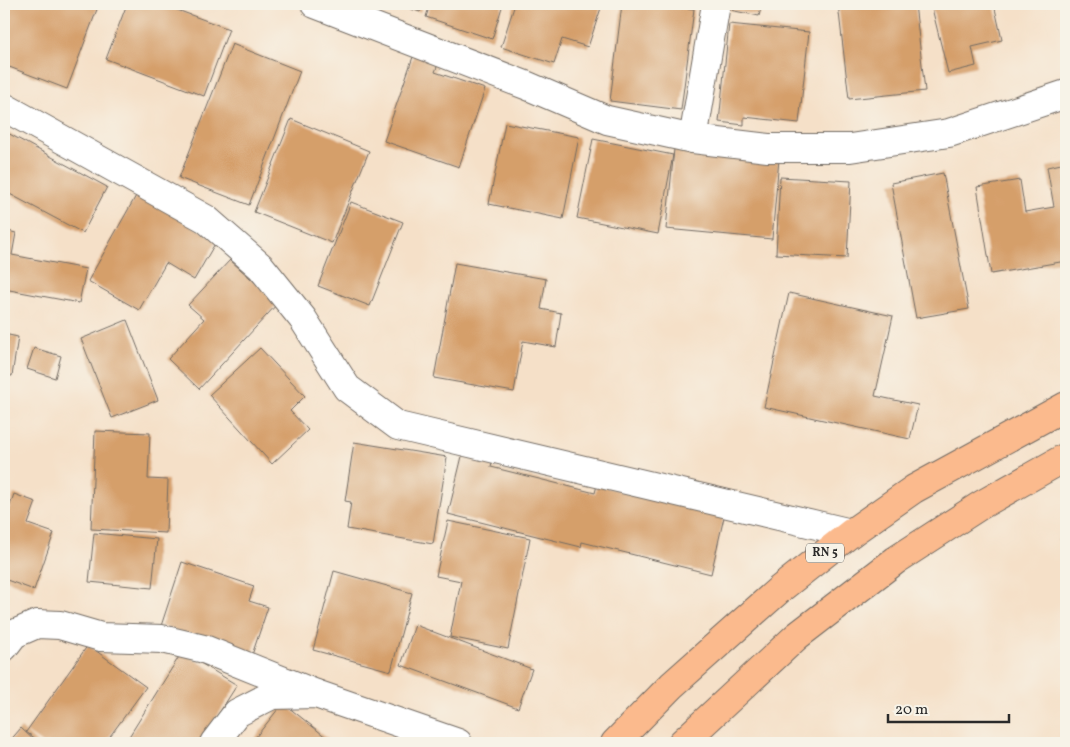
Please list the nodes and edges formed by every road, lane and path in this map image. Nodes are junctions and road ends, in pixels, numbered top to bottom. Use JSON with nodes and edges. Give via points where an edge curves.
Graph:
{"nodes":[{"id":1,"x":315,"y":4,"type":"edge"},
{"id":2,"x":716,"y":4,"type":"edge"},
{"id":3,"x":1066,"y":94,"type":"edge"},
{"id":4,"x":4,"y":107,"type":"edge"},
{"id":5,"x":693,"y":139,"type":"junction"},
{"id":6,"x":1066,"y":406,"type":"edge"},
{"id":7,"x":1066,"y":456,"type":"edge"},
{"id":8,"x":851,"y":532,"type":"junction"},
{"id":9,"x":4,"y":647,"type":"edge"},
{"id":10,"x":316,"y":694,"type":"junction"},
{"id":11,"x":214,"y":743,"type":"edge"},
{"id":12,"x":458,"y":743,"type":"edge"},
{"id":13,"x":615,"y":743,"type":"edge"},
{"id":14,"x":682,"y":743,"type":"edge"}],
"edges":[{"from":1,"to":5,"type":"street","via":[[528,86],[606,120]]},
{"from":2,"to":5,"type":"street"},
{"from":3,"to":5,"type":"street","via":[[949,133],[850,148],[768,148]]},
{"from":4,"to":8,"type":"street","via":[[206,219],[261,267],[303,319],[347,388],[398,426]]},
{"from":6,"to":8,"type":"main road","number":"RN 5","via":[[914,488]]},
{"from":7,"to":14,"type":"main road","via":[[981,505],[896,560],[797,636]]},
{"from":8,"to":13,"type":"main road","number":"RN 5","via":[[773,595],[672,685]]},
{"from":9,"to":10,"type":"street","via":[[14,634],[37,624],[60,625],[100,637],[162,639],[204,649]]},
{"from":10,"to":11,"type":"street","via":[[272,696],[246,708],[237,713]]},
{"from":10,"to":12,"type":"street"}]}
